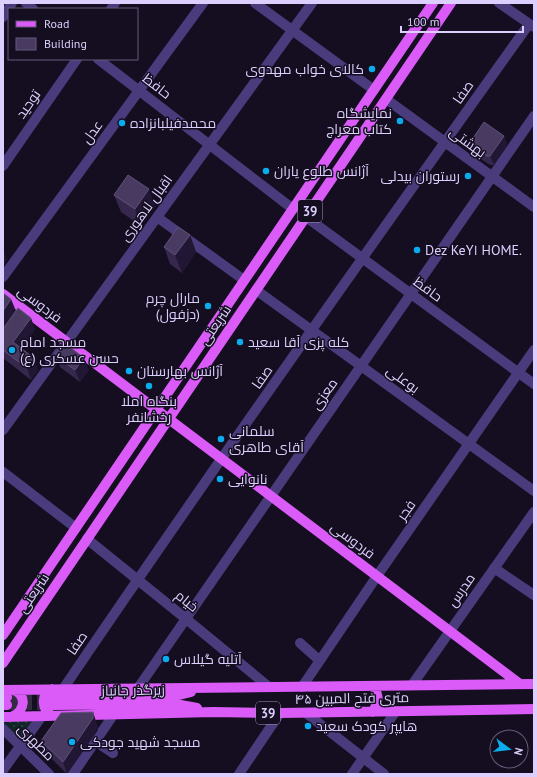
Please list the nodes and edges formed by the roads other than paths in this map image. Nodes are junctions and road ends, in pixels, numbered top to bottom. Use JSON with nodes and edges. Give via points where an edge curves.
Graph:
{"nodes":[{"id":1,"x":203,"y":3,"type":"edge"},
{"id":2,"x":255,"y":3,"type":"edge"},
{"id":3,"x":312,"y":3,"type":"edge"},
{"id":4,"x":433,"y":3,"type":"edge"},
{"id":5,"x":451,"y":3,"type":"edge"},
{"id":6,"x":499,"y":3,"type":"edge"},
{"id":7,"x":531,"y":26,"type":"edge"},
{"id":8,"x":292,"y":30,"type":"junction"},
{"id":9,"x":75,"y":60,"type":"edge"},
{"id":10,"x":99,"y":60,"type":"edge"},
{"id":11,"x":139,"y":90,"type":"junction"},
{"id":12,"x":374,"y":90,"type":"junction"},
{"id":13,"x":386,"y":99,"type":"junction"},
{"id":14,"x":534,"y":116,"type":"edge"},
{"id":15,"x":445,"y":142,"type":"junction"},
{"id":16,"x":209,"y":145,"type":"junction"},
{"id":17,"x":3,"y":166,"type":"edge"},
{"id":18,"x":492,"y":176,"type":"junction"},
{"id":19,"x":534,"y":207,"type":"edge"},
{"id":20,"x":293,"y":209,"type":"junction"},
{"id":21,"x":157,"y":217,"type":"junction"},
{"id":22,"x":306,"y":217,"type":"junction"},
{"id":23,"x":362,"y":258,"type":"junction"},
{"id":24,"x":3,"y":278,"type":"edge"},
{"id":25,"x":244,"y":280,"type":"junction"},
{"id":26,"x":256,"y":290,"type":"junction"},
{"id":27,"x":3,"y":294,"type":"edge"},
{"id":28,"x":410,"y":294,"type":"junction"},
{"id":29,"x":312,"y":330,"type":"junction"},
{"id":30,"x":67,"y":342,"type":"junction"},
{"id":31,"x":534,"y":350,"type":"edge"},
{"id":32,"x":361,"y":365,"type":"junction"},
{"id":33,"x":518,"y":373,"type":"junction"},
{"id":34,"x":534,"y":384,"type":"edge"},
{"id":35,"x":156,"y":409,"type":"junction"},
{"id":36,"x":169,"y":419,"type":"junction"},
{"id":37,"x":3,"y":430,"type":"edge"},
{"id":38,"x":469,"y":444,"type":"junction"},
{"id":39,"x":221,"y":459,"type":"junction"},
{"id":40,"x":3,"y":472,"type":"edge"},
{"id":41,"x":534,"y":491,"type":"edge"},
{"id":42,"x":270,"y":495,"type":"junction"},
{"id":43,"x":534,"y":512,"type":"edge"},
{"id":44,"x":76,"y":528,"type":"junction"},
{"id":45,"x":87,"y":539,"type":"junction"},
{"id":46,"x":494,"y":568,"type":"junction"},
{"id":47,"x":377,"y":576,"type":"junction"},
{"id":48,"x":137,"y":579,"type":"junction"},
{"id":49,"x":534,"y":594,"type":"edge"},
{"id":50,"x":185,"y":618,"type":"junction"},
{"id":51,"x":450,"y":631,"type":"junction"},
{"id":52,"x":3,"y":635,"type":"edge"},
{"id":53,"x":300,"y":643,"type":"dead end"},
{"id":54,"x":319,"y":660,"type":"junction"},
{"id":55,"x":3,"y":663,"type":"edge"},
{"id":56,"x":520,"y":684,"type":"junction"},
{"id":57,"x":534,"y":684,"type":"edge"},
{"id":58,"x":374,"y":686,"type":"junction"},
{"id":59,"x":412,"y":686,"type":"junction"},
{"id":60,"x":269,"y":687,"type":"junction"},
{"id":61,"x":302,"y":687,"type":"junction"},
{"id":62,"x":138,"y":688,"type":"junction"},
{"id":63,"x":213,"y":688,"type":"junction"},
{"id":64,"x":63,"y":689,"type":"junction"},
{"id":65,"x":6,"y":694,"type":"edge"},
{"id":66,"x":50,"y":705,"type":"junction"},
{"id":67,"x":534,"y":709,"type":"edge"},
{"id":68,"x":396,"y":711,"type":"junction"},
{"id":69,"x":214,"y":712,"type":"junction"},
{"id":70,"x":373,"y":712,"type":"junction"},
{"id":71,"x":280,"y":713,"type":"junction"},
{"id":72,"x":306,"y":713,"type":"junction"},
{"id":73,"x":114,"y":714,"type":"junction"},
{"id":74,"x":8,"y":717,"type":"edge"},
{"id":75,"x":3,"y":729,"type":"edge"},
{"id":76,"x":95,"y":741,"type":"junction"},
{"id":77,"x":20,"y":746,"type":"junction"},
{"id":78,"x":113,"y":753,"type":"dead end"},
{"id":79,"x":363,"y":758,"type":"junction"},
{"id":80,"x":3,"y":770,"type":"edge"},
{"id":81,"x":49,"y":774,"type":"edge"},
{"id":82,"x":73,"y":774,"type":"edge"},
{"id":83,"x":239,"y":774,"type":"edge"},
{"id":84,"x":352,"y":774,"type":"edge"},
{"id":85,"x":384,"y":774,"type":"edge"}],
"edges":[{"from":1,"to":11,"type":"street","name":"عدل"},
{"from":2,"to":8,"type":"street"},
{"from":3,"to":8,"type":"street","name":"اقبال لاهوری"},
{"from":4,"to":12,"type":"main road","name":"شریعتی","number":"39"},
{"from":5,"to":13,"type":"main road","name":"شریعتی","number":"39"},
{"from":6,"to":7,"type":"street"},
{"from":7,"to":15,"type":"street","name":"صفا"},
{"from":8,"to":12,"type":"street"},
{"from":8,"to":16,"type":"street","name":"اقبال لاهوری"},
{"from":9,"to":17,"type":"street","name":"توحید"},
{"from":10,"to":11,"type":"street","name":"حافظ"},
{"from":11,"to":16,"type":"street","name":"حافظ"},
{"from":11,"to":24,"type":"street","name":"عدل"},
{"from":12,"to":20,"type":"main road","name":"شریعتی","number":"39"},
{"from":13,"to":15,"type":"street","name":"بهشتی"},
{"from":13,"to":22,"type":"main road","name":"شریعتی","number":"39"},
{"from":14,"to":18,"type":"street","name":"معزی"},
{"from":15,"to":18,"type":"street","name":"بهشتی"},
{"from":15,"to":23,"type":"street","name":"صفا"},
{"from":16,"to":20,"type":"street","name":"حافظ"},
{"from":16,"to":21,"type":"street","name":"اقبال لاهوری"},
{"from":18,"to":19,"type":"street","name":"بهشتی"},
{"from":18,"to":28,"type":"street","name":"معزی"},
{"from":20,"to":25,"type":"main road","name":"شریعتی","number":"39"},
{"from":21,"to":25,"type":"street"},
{"from":21,"to":30,"type":"street","name":"اقبال لاهوری"},
{"from":22,"to":23,"type":"street","name":"حافظ"},
{"from":22,"to":26,"type":"main road","name":"شریعتی","number":"39"},
{"from":23,"to":28,"type":"street","name":"حافظ"},
{"from":23,"to":29,"type":"street","name":"صفا"},
{"from":25,"to":35,"type":"main road","name":"شریعتی","number":"39"},
{"from":26,"to":29,"type":"street","name":"بوعلی"},
{"from":26,"to":36,"type":"main road","name":"شریعتی","number":"39"},
{"from":27,"to":30,"type":"main road","name":"فردوسی"},
{"from":28,"to":32,"type":"street","name":"معزی"},
{"from":28,"to":33,"type":"street","name":"حافظ"},
{"from":29,"to":32,"type":"street","name":"بوعلی"},
{"from":29,"to":39,"type":"street","name":"صفا"},
{"from":30,"to":35,"type":"main road","name":"فردوسی"},
{"from":30,"to":37,"type":"street","name":"اقبال لاهوری"},
{"from":31,"to":33,"type":"street","name":"فجر"},
{"from":32,"to":38,"type":"street","name":"بوعلی"},
{"from":32,"to":42,"type":"street","name":"معزی"},
{"from":33,"to":34,"type":"street","name":"حافظ"},
{"from":33,"to":38,"type":"street","name":"فجر"},
{"from":35,"to":36,"type":"main road","name":"فردوسی"},
{"from":35,"to":44,"type":"main road","name":"شریعتی","number":"39"},
{"from":36,"to":39,"type":"main road","name":"فردوسی"},
{"from":36,"to":45,"type":"main road","name":"شریعتی","number":"39"},
{"from":38,"to":41,"type":"street","name":"بوعلی"},
{"from":38,"to":47,"type":"street","name":"فجر"},
{"from":39,"to":42,"type":"main road","name":"فردوسی"},
{"from":39,"to":48,"type":"street","name":"صفا"},
{"from":40,"to":44,"type":"street"},
{"from":42,"to":47,"type":"main road","name":"فردوسی"},
{"from":42,"to":50,"type":"street","name":"معزی"},
{"from":43,"to":46,"type":"street","name":"مدرس"},
{"from":44,"to":52,"type":"main road","name":"شریعتی","number":"39"},
{"from":45,"to":48,"type":"street","name":"خیام"},
{"from":45,"to":55,"type":"main road","name":"شریعتی","number":"39"},
{"from":46,"to":49,"type":"street"},
{"from":46,"to":51,"type":"street","name":"مدرس"},
{"from":47,"to":51,"type":"main road","name":"فردوسی"},
{"from":47,"to":54,"type":"street","name":"فجر"},
{"from":48,"to":50,"type":"street","name":"خیام"},
{"from":48,"to":64,"type":"street","name":"صفا"},
{"from":50,"to":60,"type":"street","name":"خیام"},
{"from":50,"to":62,"type":"street","name":"معزی"},
{"from":51,"to":56,"type":"main road","name":"فردوسی"},
{"from":51,"to":59,"type":"street","name":"مدرس"},
{"from":53,"to":54,"type":"street"},
{"from":54,"to":61,"type":"street","name":"فجر"},
{"from":56,"to":57,"type":"main road","name":"۴۵ متری فتح المبین","number":"39"},
{"from":56,"to":59,"type":"main road","name":"۴۵ متری فتح المبین","number":"39"},
{"from":58,"to":59,"type":"main road","name":"۴۵ متری فتح المبین","number":"39"},
{"from":58,"to":61,"type":"main road","name":"۴۵ متری فتح المبین","number":"39"},
{"from":58,"to":70,"type":"main road","via":[[378,703]]},
{"from":60,"to":61,"type":"main road","name":"۴۵ متری فتح المبین","number":"39"},
{"from":60,"to":63,"type":"main road","name":"۴۵ متری فتح المبین","number":"39"},
{"from":62,"to":63,"type":"main road","name":"۴۵ متری فتح المبین","number":"39"},
{"from":62,"to":64,"type":"main road","name":"۴۵ متری فتح المبین","number":"39"},
{"from":63,"to":66,"type":"main road","name":"زیرگذر جانباز","number":"39","via":[[175,696]]},
{"from":64,"to":66,"type":"main road","name":"۴۵ متری فتح المبین","number":"39"},
{"from":65,"to":66,"type":"main road","name":"۴۵ متری فتح المبین","number":"39"},
{"from":65,"to":74,"type":"main road","via":[[18,691],[21,694],[22,705],[17,714]]},
{"from":66,"to":69,"type":"main road","name":"زیرگذر جانباز","number":"39","via":[[174,704]]},
{"from":66,"to":73,"type":"main road","name":"۴۵ متری فتح المبین","number":"39"},
{"from":66,"to":74,"type":"main road","name":"۴۵ متری فتح المبین","number":"39"},
{"from":66,"to":77,"type":"street"},
{"from":67,"to":68,"type":"main road","name":"۴۵ متری فتح المبین","number":"39"},
{"from":68,"to":70,"type":"main road","name":"۴۵ متری فتح المبین","number":"39"},
{"from":68,"to":79,"type":"street"},
{"from":69,"to":71,"type":"main road","name":"۴۵ متری فتح المبین","number":"39"},
{"from":69,"to":73,"type":"main road","name":"۴۵ متری فتح المبین","number":"39"},
{"from":70,"to":72,"type":"main road","name":"۴۵ متری فتح المبین","number":"39"},
{"from":71,"to":72,"type":"main road","name":"۴۵ متری فتح المبین","number":"39"},
{"from":71,"to":83,"type":"street"},
{"from":72,"to":79,"type":"street"},
{"from":73,"to":76,"type":"street"},
{"from":75,"to":77,"type":"street","name":"مطهری"},
{"from":76,"to":78,"type":"street"},
{"from":76,"to":82,"type":"street"},
{"from":77,"to":80,"type":"street"},
{"from":77,"to":81,"type":"street","name":"مطهری"},
{"from":79,"to":84,"type":"street"},
{"from":79,"to":85,"type":"street"}]}
